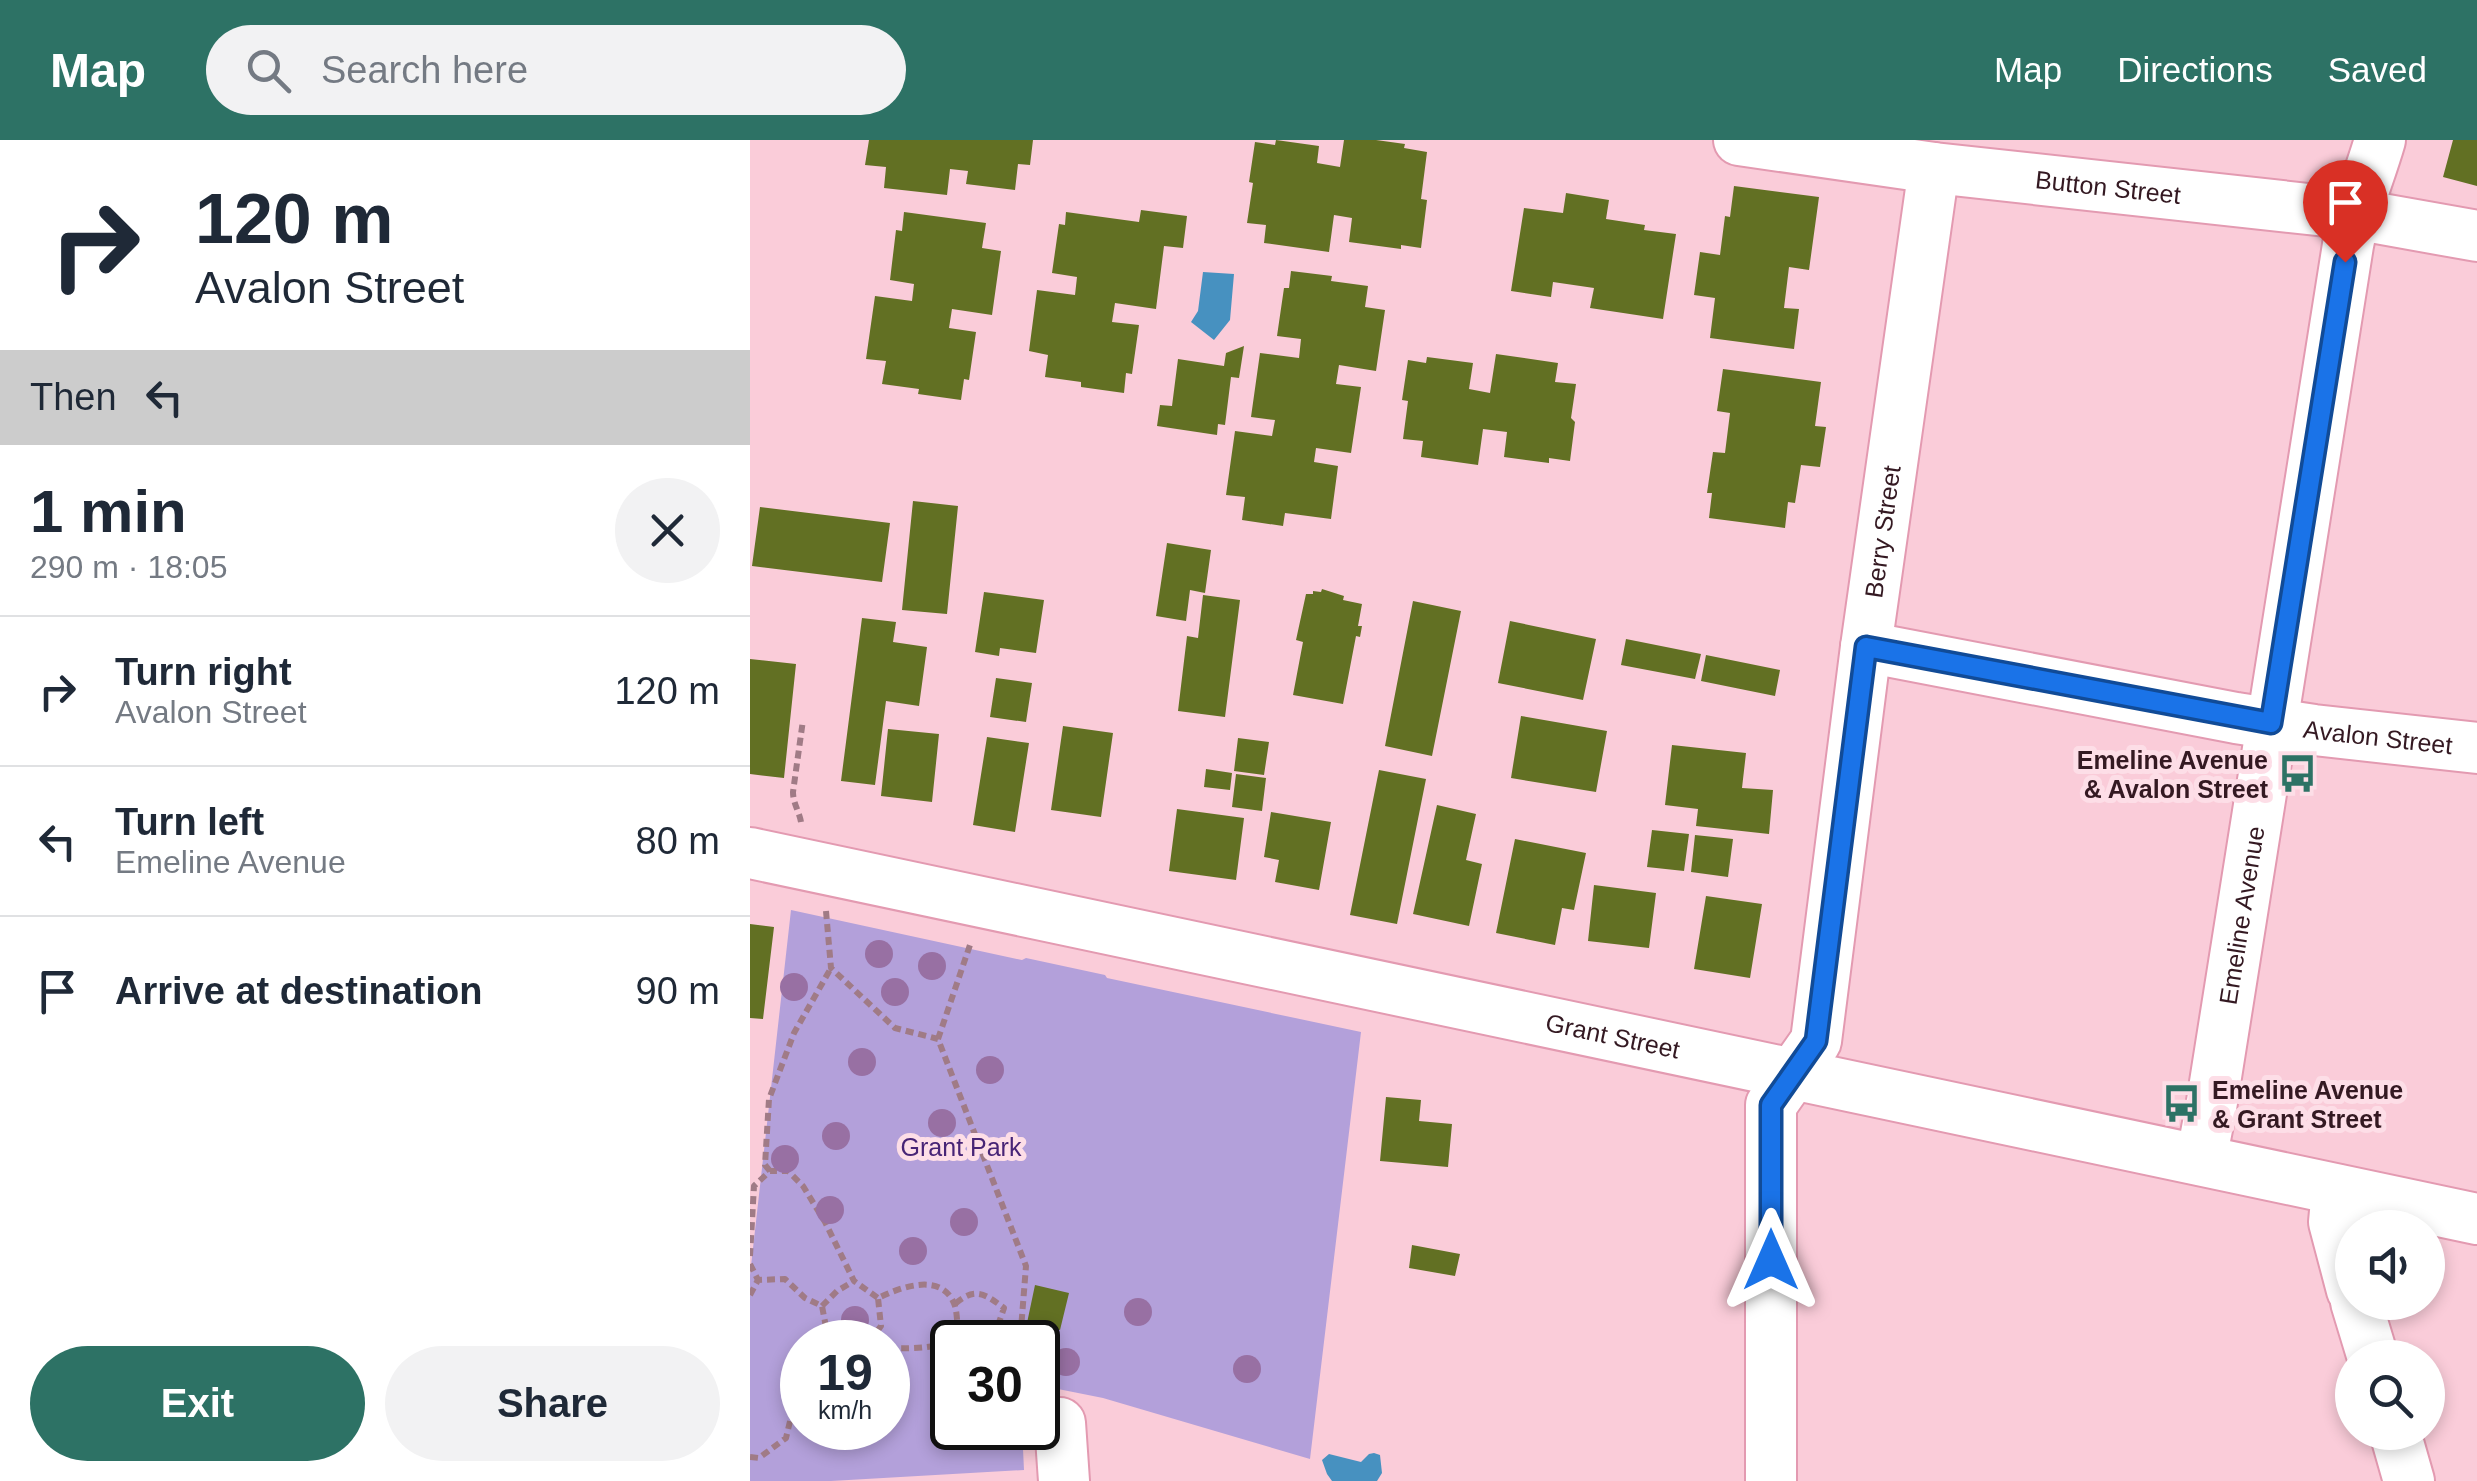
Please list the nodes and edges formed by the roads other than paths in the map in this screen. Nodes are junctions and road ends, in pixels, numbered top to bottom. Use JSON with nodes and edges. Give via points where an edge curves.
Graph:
{"nodes":[{"id":1,"x":1739,"y":140,"type":"edge"},
{"id":2,"x":2380,"y":140,"type":"edge"},
{"id":3,"x":1827,"y":146,"type":"edge"},
{"id":4,"x":1934,"y":168,"type":"junction"},
{"id":5,"x":2354,"y":214,"type":"junction"},
{"id":6,"x":2477,"y":236,"type":"edge"},
{"id":7,"x":1866,"y":647,"type":"junction"},
{"id":8,"x":2271,"y":723,"type":"junction"},
{"id":9,"x":2477,"y":748,"type":"edge"},
{"id":10,"x":750,"y":853,"type":"edge"},
{"id":11,"x":1793,"y":1074,"type":"junction"},
{"id":12,"x":2201,"y":1160,"type":"junction"},
{"id":13,"x":2337,"y":1190,"type":"junction"},
{"id":14,"x":2335,"y":1210,"type":"edge"},
{"id":15,"x":2477,"y":1219,"type":"edge"},
{"id":16,"x":1060,"y":1423,"type":"dead end"},
{"id":17,"x":2400,"y":1450,"type":"edge"},
{"id":18,"x":1064,"y":1481,"type":"edge"},
{"id":19,"x":1771,"y":1481,"type":"edge"},
{"id":20,"x":2409,"y":1481,"type":"edge"}],
"edges":[{"from":1,"to":3,"type":"street","name":"Button Street"},
{"from":2,"to":5,"type":"street","name":"Emeline Avenue"},
{"from":3,"to":4,"type":"street","name":"Button Street"},
{"from":4,"to":5,"type":"street","name":"Button Street"},
{"from":4,"to":7,"type":"street","name":"Berry Street"},
{"from":5,"to":6,"type":"street","name":"Button Street"},
{"from":5,"to":8,"type":"street","name":"Emeline Avenue"},
{"from":7,"to":8,"type":"street","name":"Avalon Street"},
{"from":7,"to":11,"type":"street","name":"Berry Street","via":[[1816,1041]]},
{"from":8,"to":9,"type":"street","name":"Avalon Street"},
{"from":8,"to":12,"type":"street","name":"Emeline Avenue"},
{"from":10,"to":11,"type":"street","name":"Grant Street"},
{"from":11,"to":12,"type":"street","name":"Grant Street"},
{"from":11,"to":19,"type":"street","name":"Berry Street","via":[[1771,1105]]},
{"from":12,"to":13,"type":"street","name":"Grant Street"},
{"from":13,"to":14,"type":"street"},
{"from":13,"to":15,"type":"street","name":"Grant Street"},
{"from":16,"to":18,"type":"street"},
{"from":17,"to":20,"type":"street"}]}
